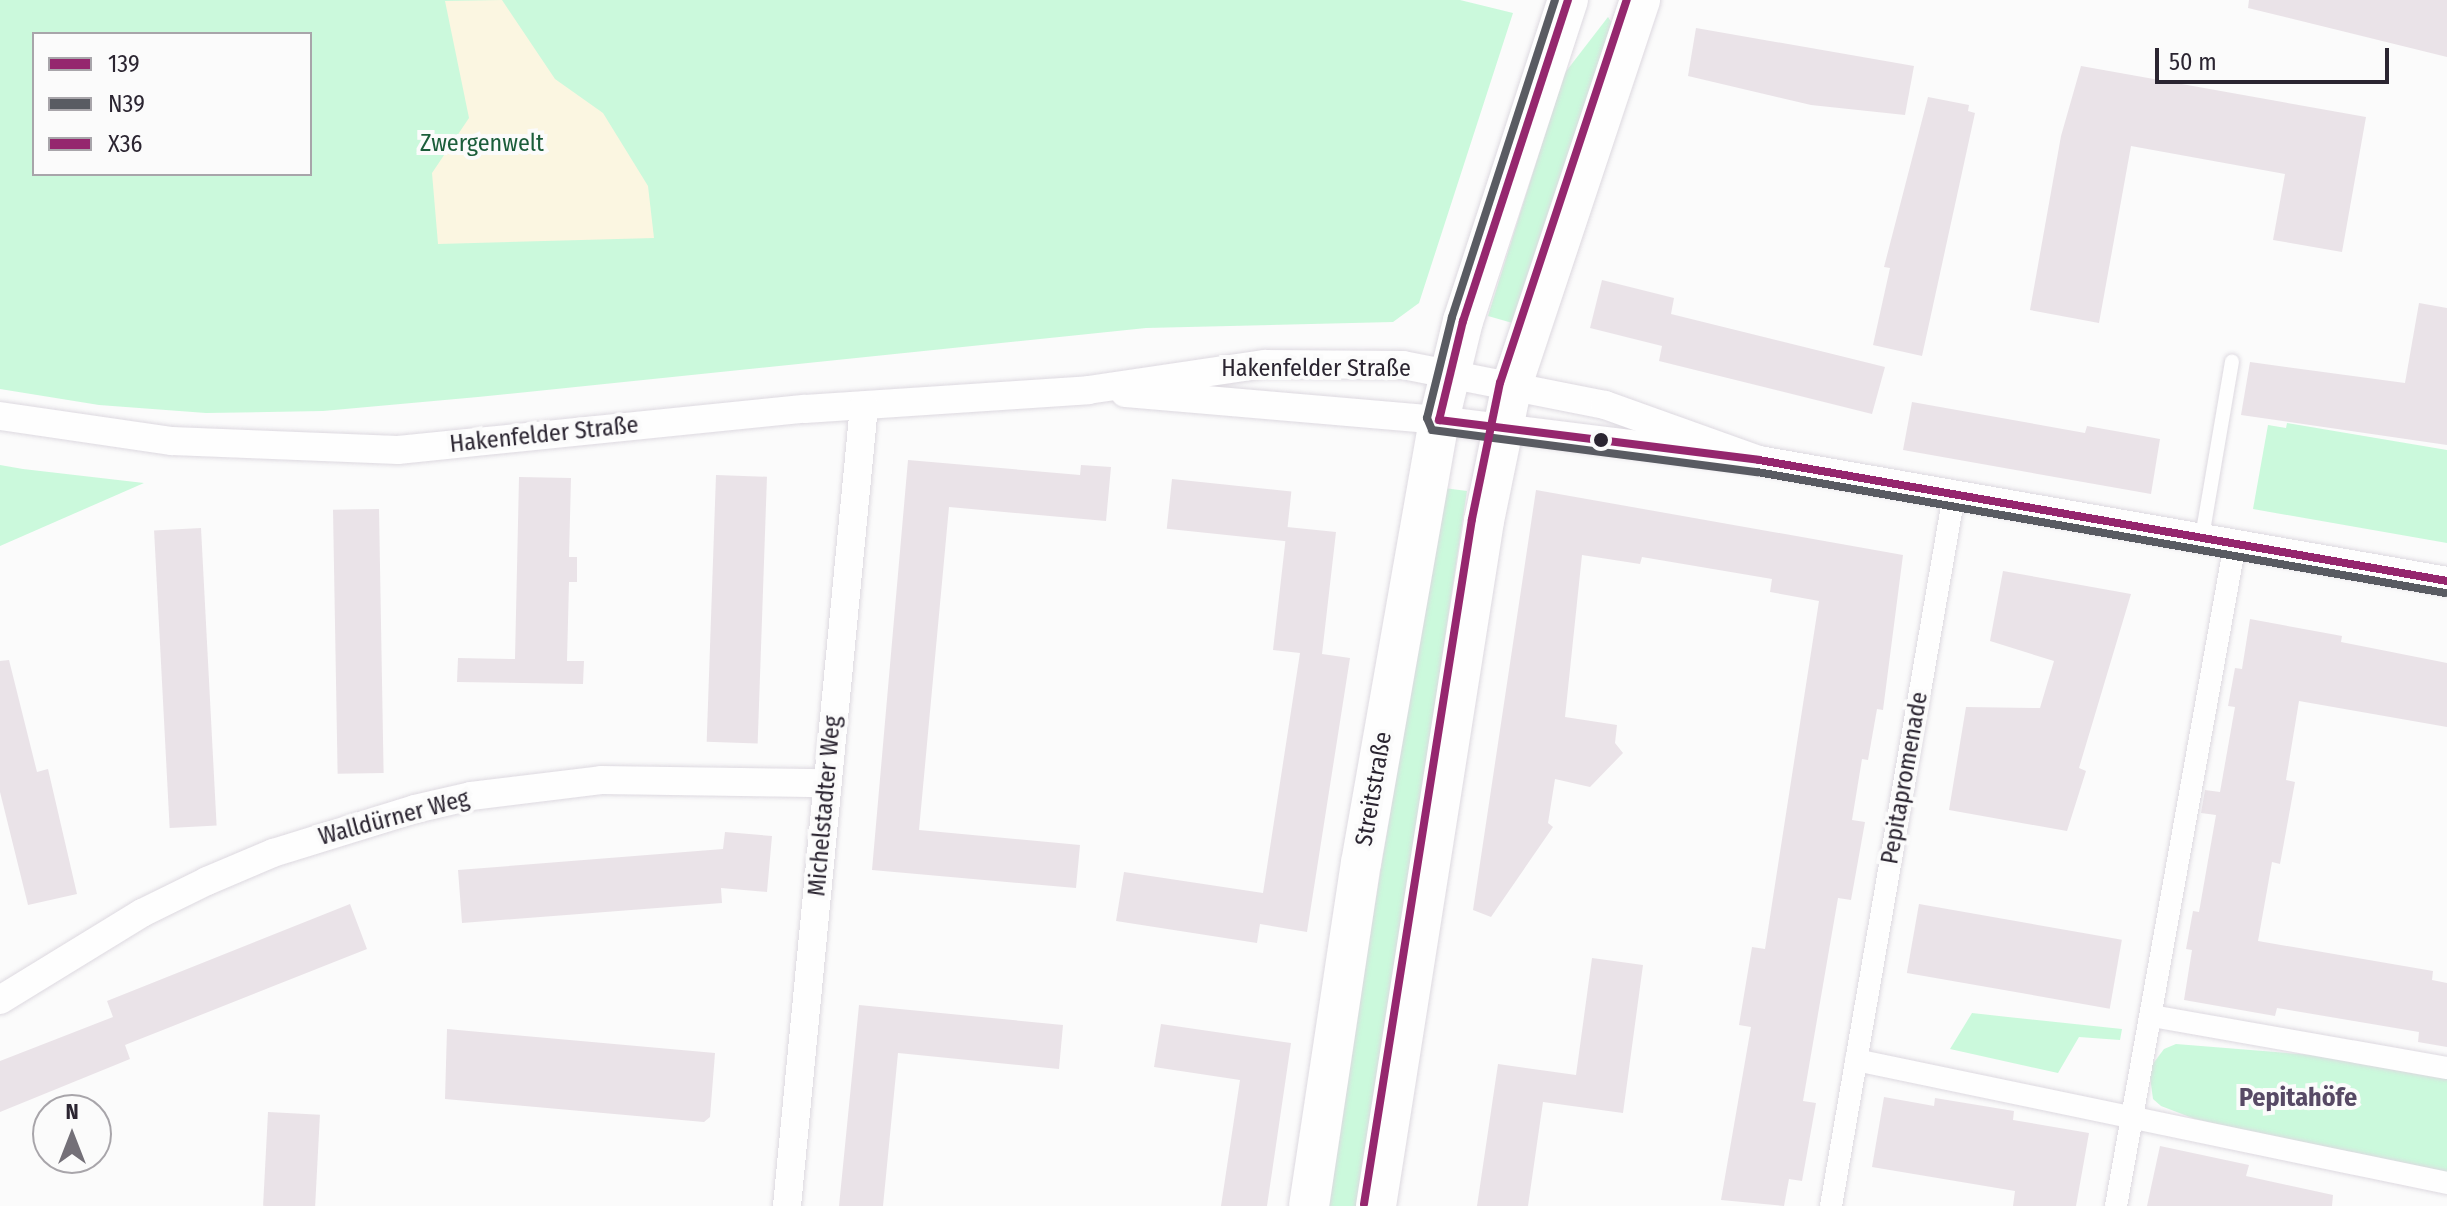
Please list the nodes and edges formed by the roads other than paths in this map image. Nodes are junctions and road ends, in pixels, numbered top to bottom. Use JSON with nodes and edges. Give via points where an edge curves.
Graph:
{"nodes":[{"id":1,"x":1568,"y":0,"type":"edge"},
{"id":2,"x":1639,"y":0,"type":"edge"},
{"id":3,"x":2232,"y":362,"type":"dead end"},
{"id":4,"x":1449,"y":373,"type":"junction"},
{"id":5,"x":1512,"y":385,"type":"junction"},
{"id":6,"x":1088,"y":390,"type":"junction"},
{"id":7,"x":864,"y":406,"type":"junction"},
{"id":8,"x":0,"y":416,"type":"edge"},
{"id":9,"x":1439,"y":420,"type":"junction"},
{"id":10,"x":1503,"y":429,"type":"junction"},
{"id":11,"x":1759,"y":460,"type":"junction"},
{"id":12,"x":1954,"y":495,"type":"junction"},
{"id":13,"x":2202,"y":537,"type":"junction"},
{"id":14,"x":2235,"y":543,"type":"junction"},
{"id":15,"x":2447,"y":581,"type":"edge"},
{"id":16,"x":827,"y":783,"type":"junction"},
{"id":17,"x":0,"y":1000,"type":"edge"},
{"id":18,"x":2152,"y":1016,"type":"junction"},
{"id":19,"x":1856,"y":1060,"type":"junction"},
{"id":20,"x":2447,"y":1068,"type":"edge"},
{"id":21,"x":2135,"y":1116,"type":"junction"},
{"id":22,"x":2447,"y":1183,"type":"edge"},
{"id":23,"x":787,"y":1206,"type":"edge"},
{"id":24,"x":1309,"y":1206,"type":"edge"},
{"id":25,"x":1376,"y":1206,"type":"edge"},
{"id":26,"x":1831,"y":1206,"type":"edge"},
{"id":27,"x":2116,"y":1206,"type":"edge"}],
"edges":[{"from":1,"to":4,"type":"main road","name":"Streitstraße"},
{"from":2,"to":5,"type":"main road"},
{"from":3,"to":13,"type":"lane"},
{"from":4,"to":5,"type":"street","name":"Hakenfelder Straße"},
{"from":4,"to":6,"type":"street","name":"Hakenfelder Straße","via":[[1403,365],[1265,364]]},
{"from":4,"to":9,"type":"main road","name":"Streitstraße"},
{"from":5,"to":10,"type":"main road"},
{"from":5,"to":11,"type":"street","name":"Hakenfelder Straße","via":[[1605,405]]},
{"from":6,"to":7,"type":"street","name":"Hakenfelder Straße"},
{"from":6,"to":9,"type":"street","name":"Hakenfelder Straße"},
{"from":7,"to":8,"type":"street","name":"Hakenfelder Straße","via":[[398,450],[172,441]]},
{"from":7,"to":16,"type":"street","name":"Michelstadter Weg"},
{"from":9,"to":10,"type":"street","name":"Hakenfelder Straße"},
{"from":9,"to":24,"type":"main road","name":"Streitstraße","via":[[1361,863]]},
{"from":10,"to":11,"type":"street","name":"Hakenfelder Straße"},
{"from":10,"to":25,"type":"main road"},
{"from":11,"to":12,"type":"street"},
{"from":12,"to":13,"type":"street"},
{"from":12,"to":19,"type":"street","name":"Pepitapromenade"},
{"from":13,"to":14,"type":"street"},
{"from":14,"to":15,"type":"street"},
{"from":14,"to":18,"type":"street"},
{"from":16,"to":17,"type":"street","name":"Walldürner Weg","via":[[601,780],[471,796],[415,809],[302,843],[207,881],[142,913]]},
{"from":16,"to":23,"type":"street","name":"Michelstadter Weg"},
{"from":18,"to":20,"type":"street"},
{"from":18,"to":21,"type":"street"},
{"from":19,"to":21,"type":"street"},
{"from":19,"to":26,"type":"street","name":"Pepitapromenade"},
{"from":21,"to":22,"type":"street"},
{"from":21,"to":27,"type":"street"}]}
